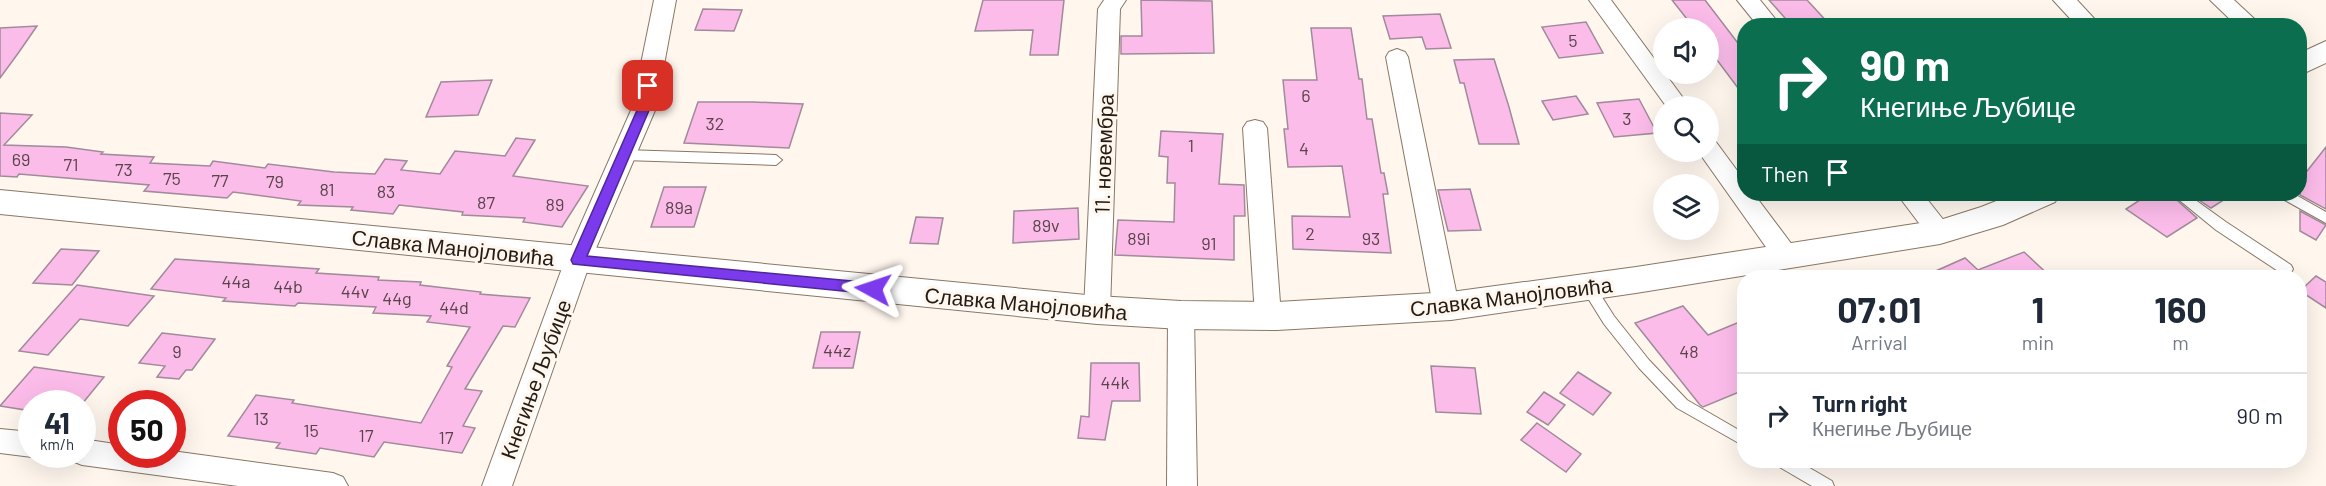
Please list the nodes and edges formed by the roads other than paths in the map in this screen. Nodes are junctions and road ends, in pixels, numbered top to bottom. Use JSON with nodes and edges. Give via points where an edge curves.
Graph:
{"nodes":[{"id":1,"x":665,"y":0,"type":"edge"},
{"id":2,"x":1115,"y":0,"type":"edge"},
{"id":3,"x":1600,"y":0,"type":"edge"},
{"id":4,"x":1748,"y":0,"type":"edge"},
{"id":5,"x":2064,"y":0,"type":"edge"},
{"id":6,"x":2221,"y":0,"type":"edge"},
{"id":7,"x":1763,"y":18,"type":"edge"},
{"id":8,"x":2082,"y":18,"type":"edge"},
{"id":9,"x":2242,"y":18,"type":"edge"},
{"id":10,"x":2326,"y":51,"type":"edge"},
{"id":11,"x":1397,"y":57,"type":"dead end"},
{"id":12,"x":2307,"y":61,"type":"edge"},
{"id":13,"x":1671,"y":96,"type":"edge"},
{"id":14,"x":1255,"y":128,"type":"dead end"},
{"id":15,"x":624,"y":155,"type":"junction"},
{"id":16,"x":776,"y":160,"type":"dead end"},
{"id":17,"x":1718,"y":162,"type":"edge"},
{"id":18,"x":1737,"y":188,"type":"edge"},
{"id":19,"x":1746,"y":201,"type":"edge"},
{"id":20,"x":1915,"y":201,"type":"edge"},
{"id":21,"x":2027,"y":201,"type":"edge"},
{"id":22,"x":2188,"y":201,"type":"edge"},
{"id":23,"x":2296,"y":201,"type":"edge"},
{"id":24,"x":0,"y":202,"type":"edge"},
{"id":25,"x":2326,"y":218,"type":"edge"},
{"id":26,"x":1940,"y":232,"type":"junction"},
{"id":27,"x":1787,"y":257,"type":"junction"},
{"id":28,"x":578,"y":260,"type":"junction"},
{"id":29,"x":2286,"y":268,"type":"dead end"},
{"id":30,"x":1588,"y":287,"type":"junction"},
{"id":31,"x":1446,"y":306,"type":"junction"},
{"id":32,"x":1097,"y":310,"type":"junction"},
{"id":33,"x":1181,"y":315,"type":"junction"},
{"id":34,"x":1268,"y":316,"type":"junction"},
{"id":35,"x":1737,"y":436,"type":"edge"},
{"id":36,"x":0,"y":441,"type":"edge"},
{"id":37,"x":18,"y":443,"type":"edge"},
{"id":38,"x":96,"y":454,"type":"edge"},
{"id":39,"x":1795,"y":468,"type":"edge"},
{"id":40,"x":333,"y":486,"type":"edge"},
{"id":41,"x":497,"y":486,"type":"edge"},
{"id":42,"x":1182,"y":486,"type":"edge"},
{"id":43,"x":1826,"y":486,"type":"edge"}],
"edges":[{"from":1,"to":15,"type":"street","name":"Кнегиње Љубице","via":[[644,108]]},
{"from":2,"to":32,"type":"street","name":"11. новембра","via":[[1109,9]]},
{"from":3,"to":13,"type":"street"},
{"from":4,"to":7,"type":"street"},
{"from":5,"to":8,"type":"street"},
{"from":6,"to":9,"type":"street"},
{"from":10,"to":12,"type":"main road"},
{"from":11,"to":31,"type":"street"},
{"from":14,"to":34,"type":"street"},
{"from":15,"to":16,"type":"lane"},
{"from":15,"to":28,"type":"street","name":"Кнегиње Љубице"},
{"from":17,"to":18,"type":"street"},
{"from":19,"to":27,"type":"street"},
{"from":20,"to":26,"type":"street"},
{"from":21,"to":26,"type":"main road","name":"Славка Манојловића"},
{"from":22,"to":29,"type":"lane"},
{"from":23,"to":25,"type":"lane"},
{"from":24,"to":28,"type":"main road","name":"Славка Манојловића"},
{"from":26,"to":27,"type":"main road","name":"Славка Манојловића"},
{"from":27,"to":30,"type":"main road","name":"Славка Манојловића"},
{"from":28,"to":32,"type":"main road","name":"Славка Манојловића"},
{"from":28,"to":41,"type":"street","name":"Кнегиње Љубице"},
{"from":30,"to":31,"type":"main road","name":"Славка Манојловића"},
{"from":30,"to":35,"type":"lane","via":[[1644,364],[1682,404]]},
{"from":31,"to":34,"type":"main road","name":"Славка Манојловића"},
{"from":32,"to":33,"type":"main road","name":"Славка Манојловића"},
{"from":33,"to":34,"type":"main road","name":"Славка Манојловића"},
{"from":33,"to":42,"type":"street"},
{"from":36,"to":37,"type":"street"},
{"from":38,"to":40,"type":"street"},
{"from":39,"to":43,"type":"lane"}]}
